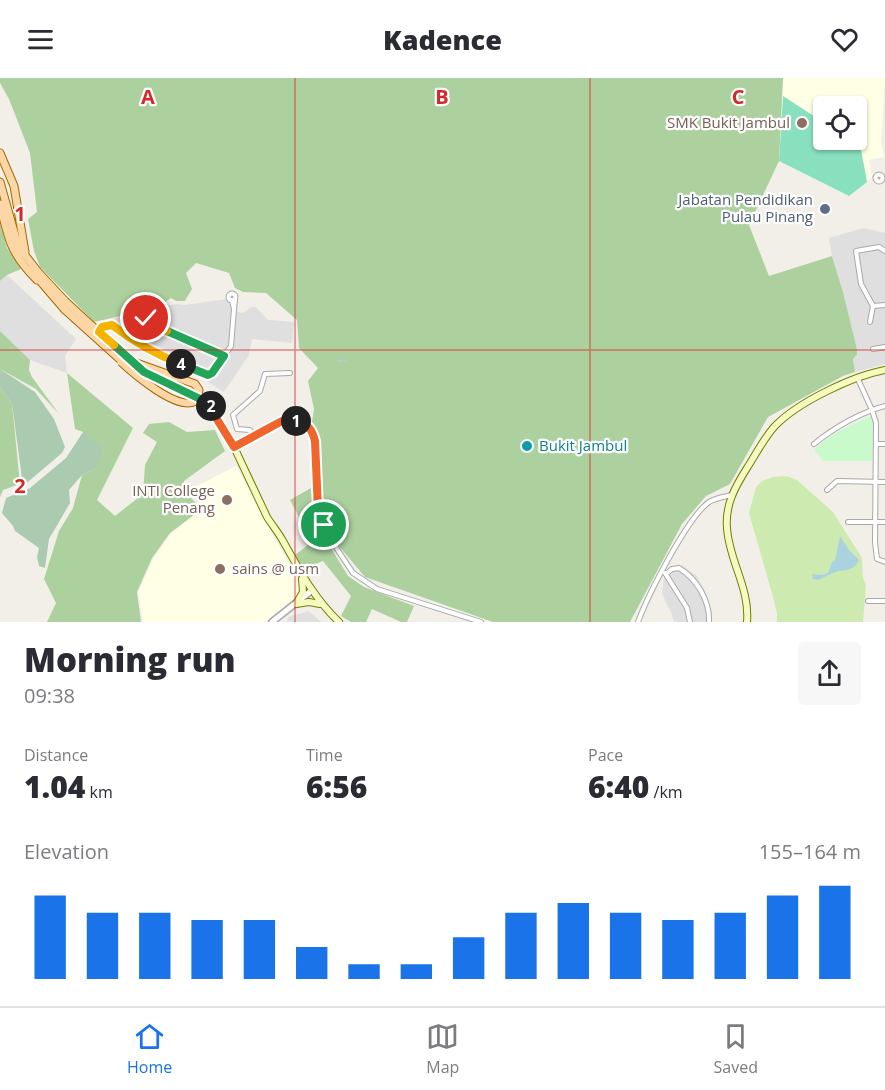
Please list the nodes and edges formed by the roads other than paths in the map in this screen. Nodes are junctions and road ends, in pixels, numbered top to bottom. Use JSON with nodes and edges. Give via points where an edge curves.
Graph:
{"nodes":[{"id":1,"x":0,"y":153,"type":"edge"},
{"id":2,"x":0,"y":182,"type":"edge"},
{"id":3,"x":0,"y":191,"type":"edge"},
{"id":4,"x":0,"y":204,"type":"edge"},
{"id":5,"x":885,"y":251,"type":"edge"},
{"id":6,"x":28,"y":260,"type":"junction"},
{"id":7,"x":47,"y":291,"type":"junction"},
{"id":8,"x":234,"y":299,"type":"dead end"},
{"id":9,"x":885,"y":305,"type":"edge"},
{"id":10,"x":873,"y":306,"type":"junction"},
{"id":11,"x":144,"y":315,"type":"dead end"},
{"id":12,"x":870,"y":322,"type":"dead end"},
{"id":13,"x":99,"y":332,"type":"junction"},
{"id":14,"x":885,"y":347,"type":"edge"},
{"id":15,"x":873,"y":349,"type":"dead end"},
{"id":16,"x":224,"y":356,"type":"junction"},
{"id":17,"x":131,"y":361,"type":"junction"},
{"id":18,"x":121,"y":362,"type":"junction"},
{"id":19,"x":885,"y":370,"type":"edge"},
{"id":20,"x":290,"y":373,"type":"dead end"},
{"id":21,"x":857,"y":377,"type":"junction"},
{"id":22,"x":885,"y":406,"type":"edge"},
{"id":23,"x":872,"y":410,"type":"junction"},
{"id":24,"x":215,"y":416,"type":"junction"},
{"id":25,"x":254,"y":436,"type":"junction"},
{"id":26,"x":814,"y":444,"type":"dead end"},
{"id":27,"x":876,"y":444,"type":"junction"},
{"id":28,"x":885,"y":444,"type":"edge"},
{"id":29,"x":234,"y":447,"type":"junction"},
{"id":30,"x":876,"y":482,"type":"junction"},
{"id":31,"x":885,"y":482,"type":"edge"},
{"id":32,"x":827,"y":490,"type":"dead end"},
{"id":33,"x":732,"y":495,"type":"junction"},
{"id":34,"x":848,"y":522,"type":"dead end"},
{"id":35,"x":875,"y":522,"type":"junction"},
{"id":36,"x":885,"y":522,"type":"edge"},
{"id":37,"x":885,"y":562,"type":"edge"},
{"id":38,"x":664,"y":572,"type":"junction"},
{"id":39,"x":301,"y":576,"type":"junction"},
{"id":40,"x":311,"y":591,"type":"junction"},
{"id":41,"x":868,"y":601,"type":"dead end"},
{"id":42,"x":885,"y":602,"type":"edge"},
{"id":43,"x":296,"y":603,"type":"junction"},
{"id":44,"x":320,"y":603,"type":"junction"},
{"id":45,"x":281,"y":615,"type":"junction"},
{"id":46,"x":272,"y":622,"type":"edge"},
{"id":47,"x":279,"y":622,"type":"edge"},
{"id":48,"x":339,"y":622,"type":"edge"},
{"id":49,"x":481,"y":622,"type":"edge"},
{"id":50,"x":638,"y":622,"type":"edge"},
{"id":51,"x":690,"y":622,"type":"edge"},
{"id":52,"x":709,"y":622,"type":"edge"},
{"id":53,"x":747,"y":622,"type":"edge"}],
"edges":[{"from":1,"to":6,"type":"main road","via":[[14,186]]},
{"from":2,"to":6,"type":"main road","via":[[16,239]]},
{"from":3,"to":7,"type":"main road","via":[[16,250]]},
{"from":4,"to":7,"type":"main road","via":[[9,241],[25,268]]},
{"from":5,"to":10,"type":"street","via":[[879,247],[855,252],[861,284]]},
{"from":6,"to":13,"type":"main road"},
{"from":7,"to":18,"type":"main road"},
{"from":8,"to":16,"type":"street","via":[[232,342]]},
{"from":9,"to":10,"type":"street"},
{"from":10,"to":12,"type":"street"},
{"from":11,"to":16,"type":"street","via":[[165,330]]},
{"from":13,"to":16,"type":"street","via":[[112,325],[158,355],[202,374],[212,373]]},
{"from":13,"to":17,"type":"main road"},
{"from":14,"to":15,"type":"street"},
{"from":17,"to":18,"type":"main road","bridge":true,"via":[[195,384],[198,399],[191,404],[180,402],[140,379]]},
{"from":17,"to":24,"type":"main road","via":[[150,375],[207,403]]},
{"from":18,"to":24,"type":"main road","via":[[195,400]]},
{"from":19,"to":21,"type":"main road"},
{"from":20,"to":25,"type":"street","via":[[265,374],[260,391],[232,415],[237,429],[250,430]]},
{"from":21,"to":23,"type":"street"},
{"from":21,"to":33,"type":"main road","via":[[811,401],[774,427]]},
{"from":22,"to":23,"type":"street"},
{"from":23,"to":26,"type":"street"},
{"from":23,"to":27,"type":"street"},
{"from":24,"to":29,"type":"main road"},
{"from":25,"to":29,"type":"street"},
{"from":25,"to":49,"type":"street","via":[[286,421],[303,423],[311,429],[316,452],[318,510],[346,564],[364,582]]},
{"from":27,"to":28,"type":"street"},
{"from":27,"to":30,"type":"street"},
{"from":29,"to":39,"type":"main road"},
{"from":30,"to":31,"type":"street"},
{"from":30,"to":32,"type":"street","via":[[835,482]]},
{"from":30,"to":35,"type":"street"},
{"from":33,"to":38,"type":"street","via":[[714,499],[702,508]]},
{"from":33,"to":53,"type":"main road","via":[[727,534],[746,596]]},
{"from":34,"to":35,"type":"street"},
{"from":35,"to":36,"type":"street"},
{"from":35,"to":37,"type":"street","via":[[876,557]]},
{"from":38,"to":50,"type":"street"},
{"from":38,"to":51,"type":"street","via":[[687,608]]},
{"from":38,"to":52,"type":"street","via":[[679,568],[696,582],[706,601]]},
{"from":39,"to":40,"type":"main road"},
{"from":39,"to":43,"type":"main road","via":[[304,588]]},
{"from":40,"to":43,"type":"street"},
{"from":40,"to":44,"type":"main road"},
{"from":41,"to":42,"type":"street"},
{"from":43,"to":44,"type":"main road"},
{"from":43,"to":45,"type":"street"},
{"from":44,"to":48,"type":"main road"},
{"from":45,"to":46,"type":"street"},
{"from":45,"to":47,"type":"street"}]}
